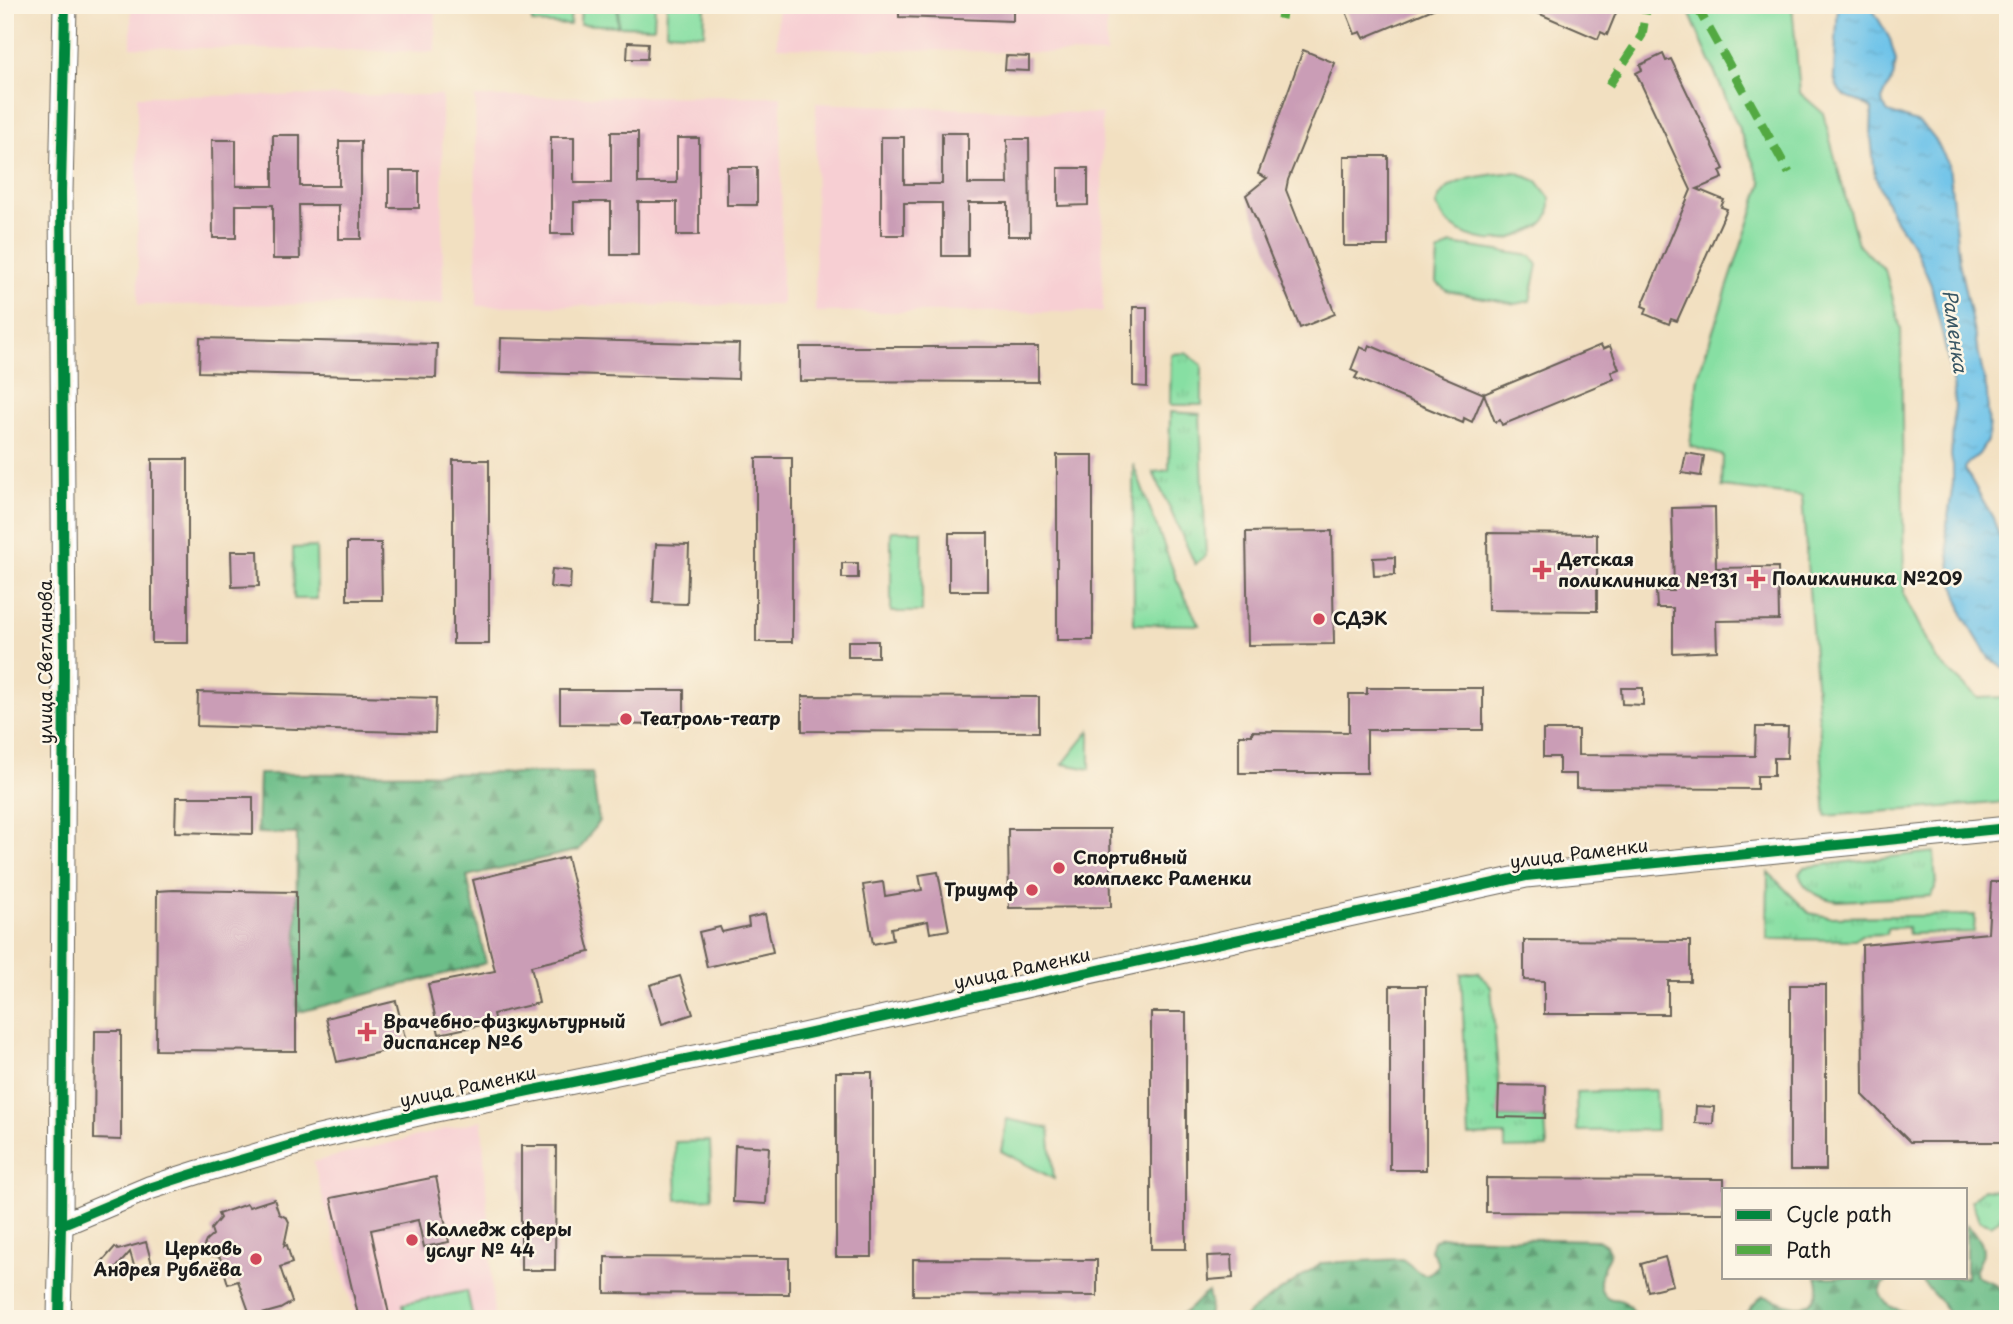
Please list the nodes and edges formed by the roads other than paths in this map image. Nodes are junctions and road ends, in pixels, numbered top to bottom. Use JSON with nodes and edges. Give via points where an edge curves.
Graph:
{"nodes":[{"id":1,"x":65,"y":5,"type":"edge"},
{"id":2,"x":2008,"y":828,"type":"edge"},
{"id":3,"x":61,"y":1225,"type":"junction"},
{"id":4,"x":59,"y":1319,"type":"edge"}],
"edges":[{"from":1,"to":3,"type":"street","name":"улица Светланова"},
{"from":2,"to":3,"type":"street","name":"улица Раменки","via":[[1525,876],[315,1138],[149,1188]]},
{"from":3,"to":4,"type":"street","name":"улица Светланова"}]}
